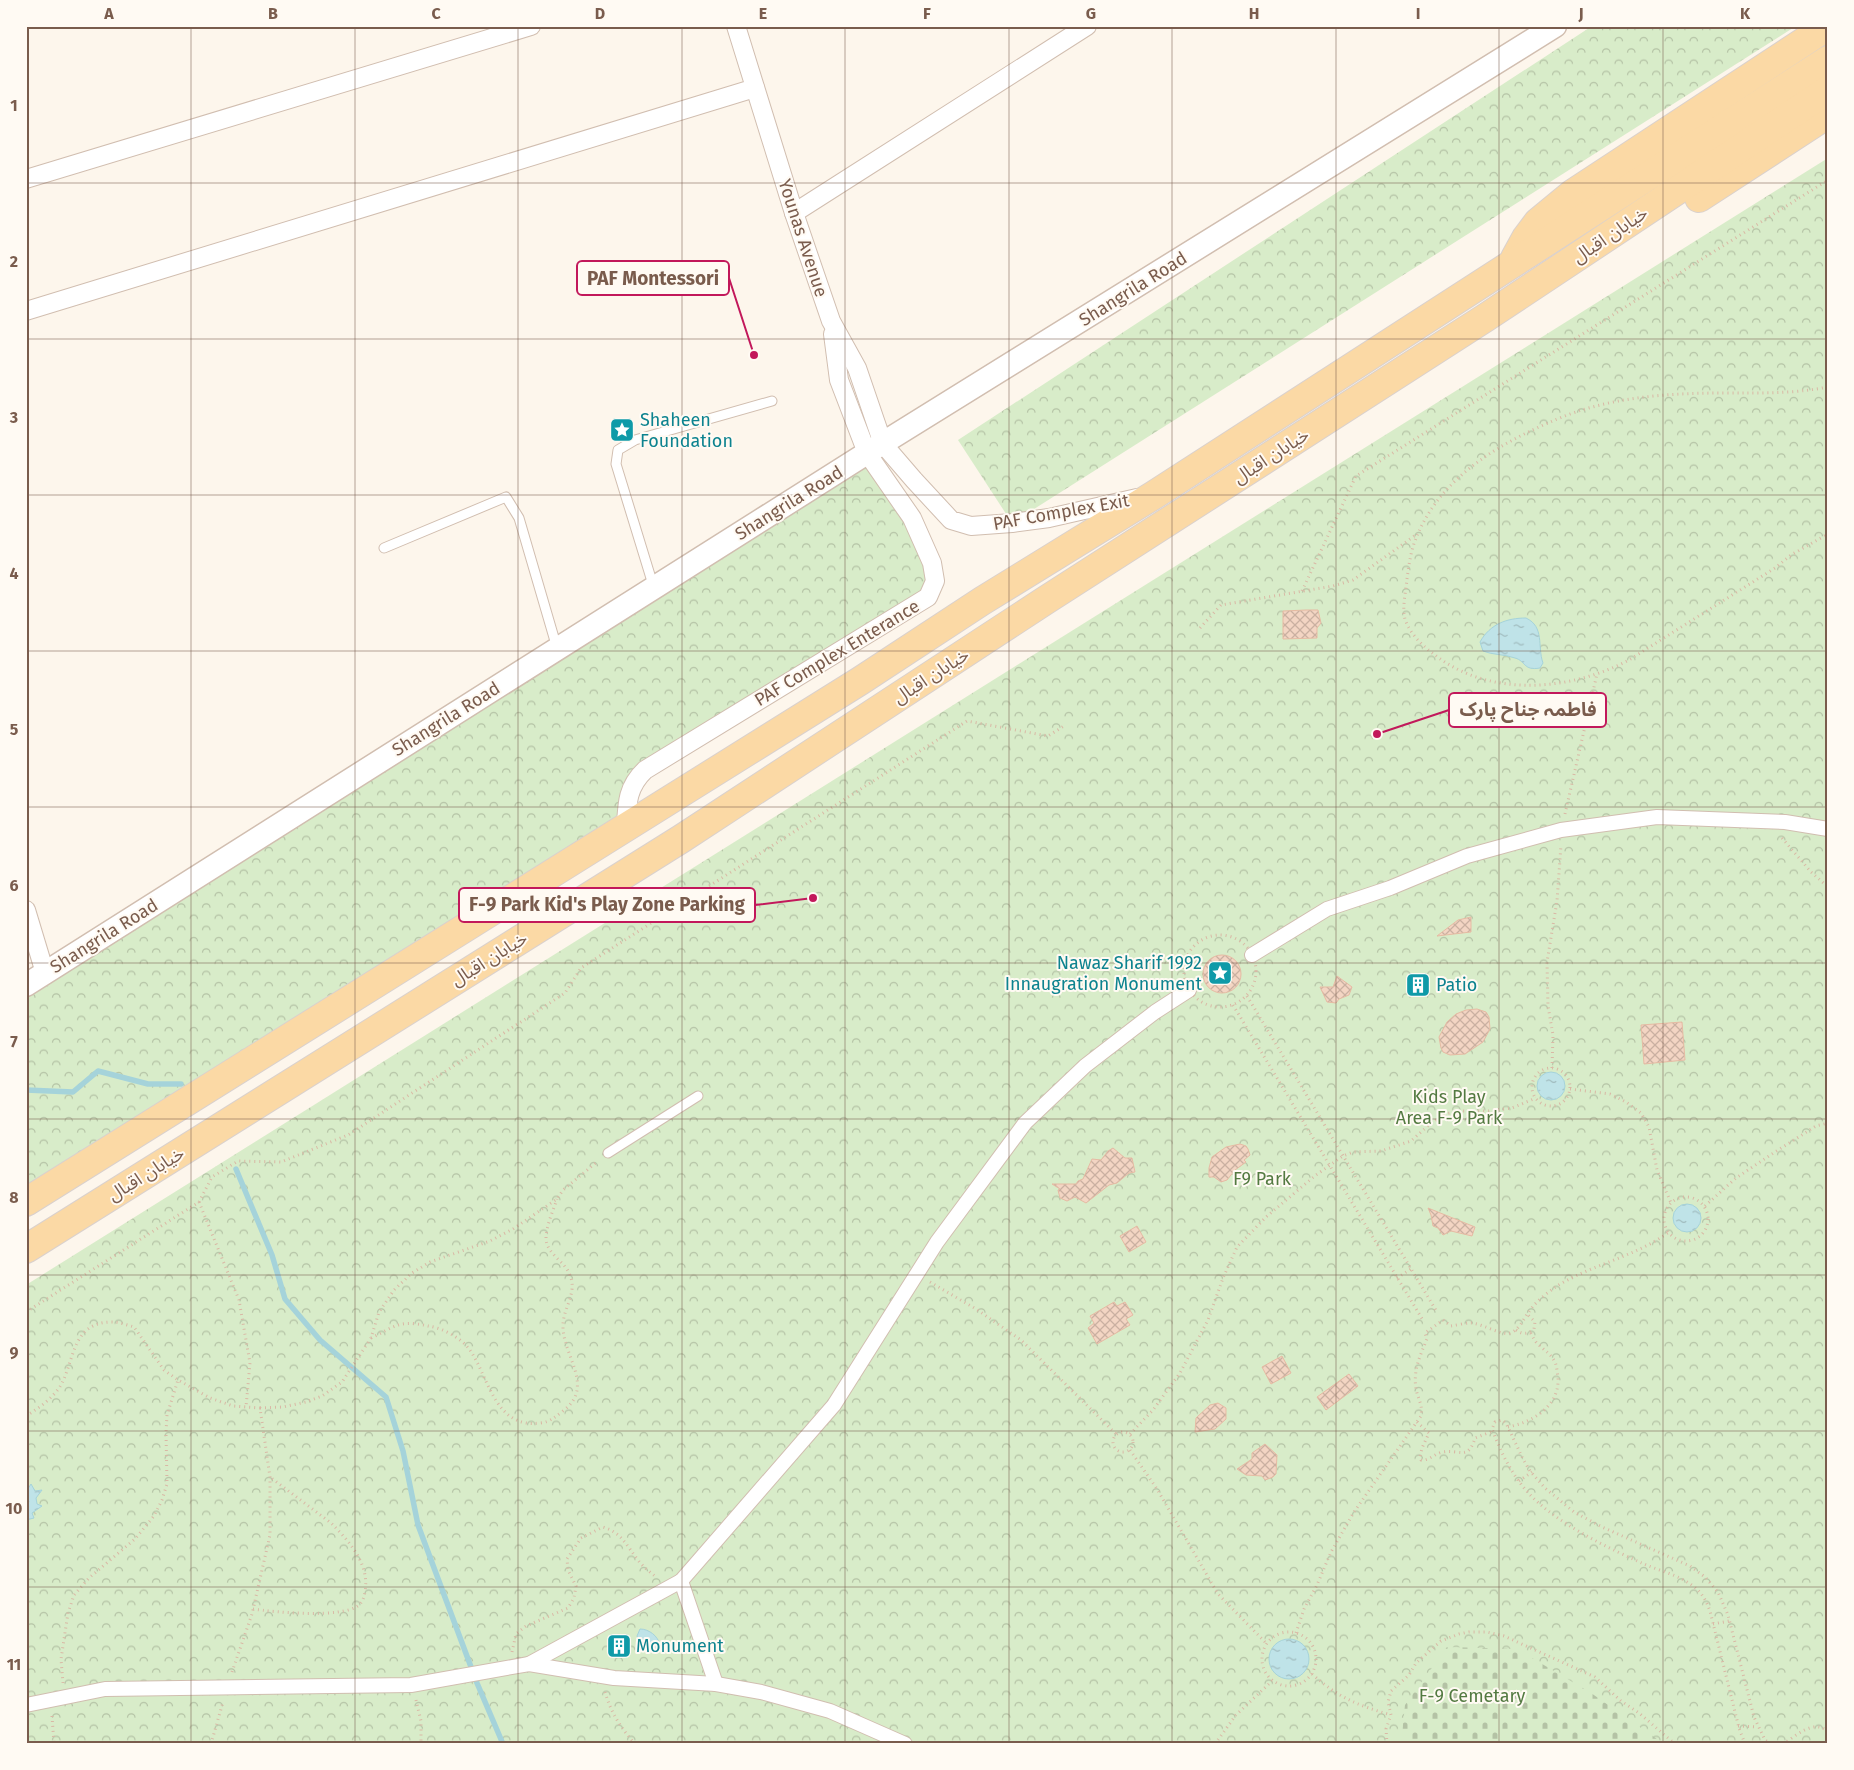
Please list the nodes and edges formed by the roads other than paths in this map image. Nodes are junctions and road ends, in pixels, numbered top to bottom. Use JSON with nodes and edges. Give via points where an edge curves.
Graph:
{"nodes":[{"id":1,"x":531,"y":26,"type":"edge"},
{"id":2,"x":736,"y":26,"type":"edge"},
{"id":3,"x":1087,"y":26,"type":"edge"},
{"id":4,"x":1555,"y":26,"type":"edge"},
{"id":5,"x":1828,"y":26,"type":"edge"},
{"id":6,"x":1828,"y":60,"type":"edge"},
{"id":7,"x":756,"y":88,"type":"junction"},
{"id":8,"x":1828,"y":90,"type":"edge"},
{"id":9,"x":1828,"y":114,"type":"edge"},
{"id":10,"x":26,"y":180,"type":"edge"},
{"id":11,"x":794,"y":213,"type":"junction"},
{"id":12,"x":1512,"y":264,"type":"junction"},
{"id":13,"x":1530,"y":288,"type":"junction"},
{"id":14,"x":26,"y":311,"type":"edge"},
{"id":15,"x":831,"y":321,"type":"joint"},
{"id":16,"x":772,"y":401,"type":"dead end"},
{"id":17,"x":875,"y":449,"type":"junction"},
{"id":18,"x":1154,"y":495,"type":"junction"},
{"id":19,"x":384,"y":548,"type":"dead end"},
{"id":20,"x":654,"y":588,"type":"junction"},
{"id":21,"x":558,"y":649,"type":"junction"},
{"id":22,"x":626,"y":827,"type":"junction"},
{"id":23,"x":1828,"y":829,"type":"edge"},
{"id":24,"x":26,"y":910,"type":"edge"},
{"id":25,"x":1252,"y":956,"type":"road end"},
{"id":26,"x":45,"y":973,"type":"junction"},
{"id":27,"x":26,"y":985,"type":"edge"},
{"id":28,"x":1189,"y":990,"type":"road end"},
{"id":29,"x":698,"y":1096,"type":"dead end"},
{"id":30,"x":608,"y":1153,"type":"road end"},
{"id":31,"x":26,"y":1202,"type":"edge"},
{"id":32,"x":26,"y":1249,"type":"edge"},
{"id":33,"x":675,"y":1584,"type":"junction"},
{"id":34,"x":528,"y":1664,"type":"junction"},
{"id":35,"x":716,"y":1684,"type":"junction"},
{"id":36,"x":26,"y":1705,"type":"edge"},
{"id":37,"x":905,"y":1744,"type":"edge"}],
"edges":[{"from":1,"to":10,"type":"street"},
{"from":2,"to":7,"type":"street","name":"Younas Avenue"},
{"from":3,"to":11,"type":"street"},
{"from":4,"to":17,"type":"street","name":"Shangrila Road"},
{"from":5,"to":12,"type":"main road","via":[[1572,194],[1538,222]]},
{"from":6,"to":12,"type":"main road","name":"خیابان اقبال"},
{"from":7,"to":11,"type":"street","name":"Younas Avenue"},
{"from":7,"to":14,"type":"street"},
{"from":8,"to":13,"type":"main road","name":"خیابان اقبال"},
{"from":9,"to":13,"type":"main road","via":[[1586,268],[1559,283]]},
{"from":11,"to":15,"type":"street","name":"Younas Avenue"},
{"from":12,"to":18,"type":"main road","name":"خیابان اقبال"},
{"from":13,"to":32,"type":"main road","name":"خیابان اقبال","via":[[681,838]]},
{"from":15,"to":17,"type":"street","name":"PAF Complex Enterance","via":[[840,380]]},
{"from":16,"to":20,"type":"lane","via":[[635,440],[618,450],[616,464]]},
{"from":17,"to":18,"type":"street","name":"PAF Complex Exit","via":[[951,520],[971,526],[1049,518]]},
{"from":17,"to":20,"type":"street","name":"Shangrila Road"},
{"from":17,"to":22,"type":"street","name":"PAF Complex Enterance","via":[[932,563],[935,581],[928,597],[645,770],[634,780],[627,804]]},
{"from":18,"to":22,"type":"main road","name":"خیابان اقبال"},
{"from":19,"to":21,"type":"lane","via":[[506,497],[519,518]]},
{"from":20,"to":21,"type":"street","name":"Shangrila Road"},
{"from":21,"to":26,"type":"street","name":"Shangrila Road"},
{"from":22,"to":31,"type":"main road","name":"خیابان اقبال"},
{"from":23,"to":25,"type":"street","via":[[1785,822],[1657,817],[1562,830],[1467,856],[1390,888],[1327,909]]},
{"from":24,"to":26,"type":"street"},
{"from":26,"to":27,"type":"street","name":"Shangrila Road"},
{"from":28,"to":33,"type":"street","via":[[1085,1066],[1025,1123],[937,1242],[834,1405]]},
{"from":29,"to":30,"type":"lane"},
{"from":33,"to":34,"type":"street"},
{"from":33,"to":35,"type":"street"},
{"from":34,"to":35,"type":"street","via":[[614,1678]]},
{"from":34,"to":36,"type":"street","via":[[411,1684],[105,1689]]},
{"from":35,"to":37,"type":"street","via":[[761,1692],[830,1711]]}]}
